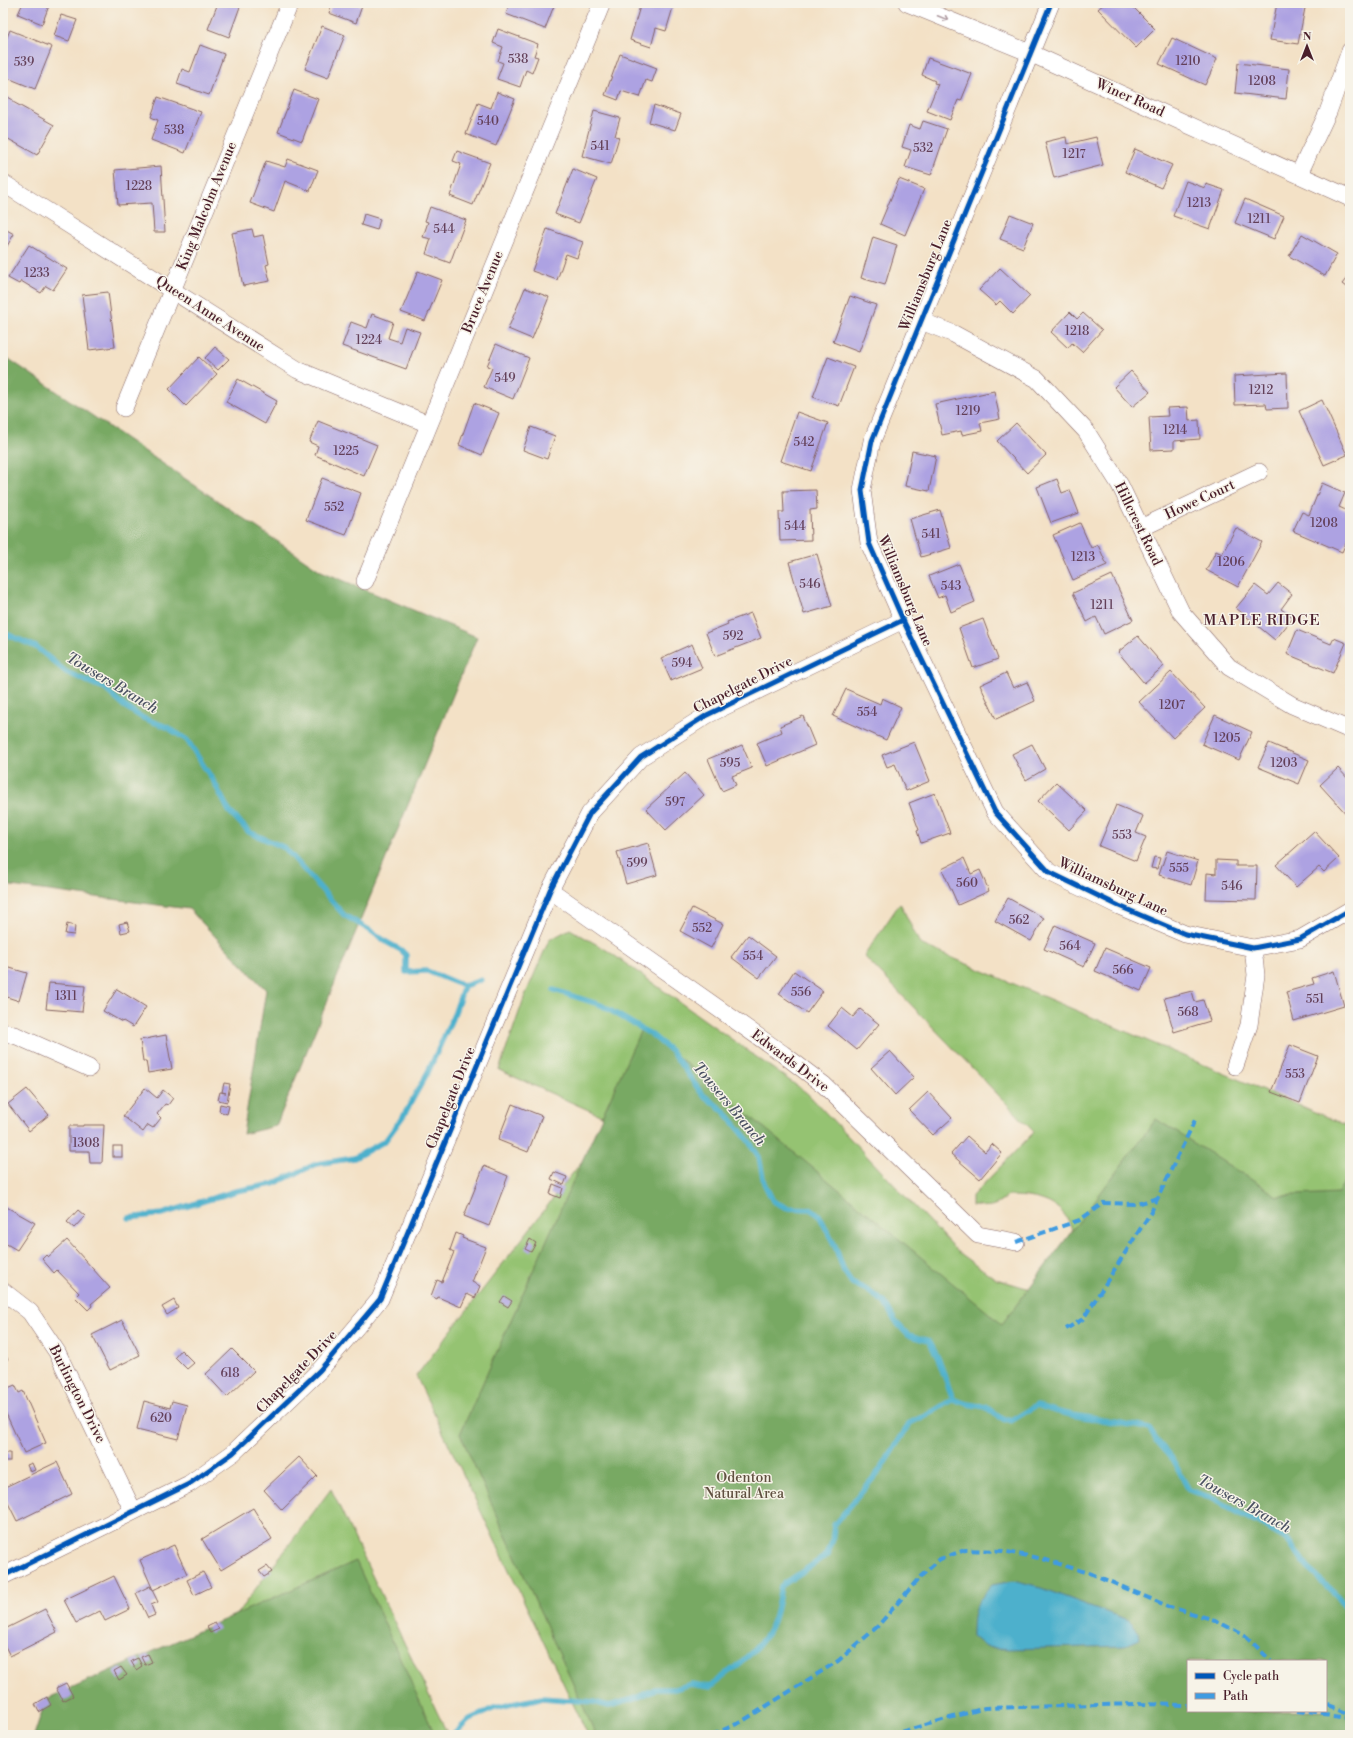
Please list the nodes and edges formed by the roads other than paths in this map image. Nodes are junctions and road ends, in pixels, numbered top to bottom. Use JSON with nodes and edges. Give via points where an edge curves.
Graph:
{"nodes":[{"id":1,"x":290,"y":3,"type":"edge"},
{"id":2,"x":602,"y":3,"type":"edge"},
{"id":3,"x":907,"y":3,"type":"edge"},
{"id":4,"x":1051,"y":3,"type":"edge"},
{"id":5,"x":1350,"y":51,"type":"edge"},
{"id":6,"x":1030,"y":53,"type":"junction"},
{"id":7,"x":1299,"y":174,"type":"junction"},
{"id":8,"x":3,"y":183,"type":"edge"},
{"id":9,"x":1350,"y":198,"type":"edge"},
{"id":10,"x":173,"y":290,"type":"junction"},
{"id":11,"x":920,"y":321,"type":"junction"},
{"id":12,"x":124,"y":408,"type":"dead end"},
{"id":13,"x":428,"y":424,"type":"junction"},
{"id":14,"x":1259,"y":472,"type":"dead end"},
{"id":15,"x":1141,"y":528,"type":"junction"},
{"id":16,"x":365,"y":582,"type":"dead end"},
{"id":17,"x":903,"y":620,"type":"junction"},
{"id":18,"x":1350,"y":730,"type":"edge"},
{"id":19,"x":550,"y":890,"type":"junction"},
{"id":20,"x":1350,"y":910,"type":"edge"},
{"id":21,"x":1253,"y":948,"type":"junction"},
{"id":22,"x":3,"y":1032,"type":"edge"},
{"id":23,"x":1235,"y":1066,"type":"dead end"},
{"id":24,"x":89,"y":1068,"type":"dead end"},
{"id":25,"x":1016,"y":1242,"type":"dead end"},
{"id":26,"x":3,"y":1291,"type":"edge"},
{"id":27,"x":133,"y":1511,"type":"junction"},
{"id":28,"x":3,"y":1576,"type":"edge"}],
"edges":[{"from":1,"to":10,"type":"street","name":"King Malcolm Avenue"},
{"from":2,"to":13,"type":"street","name":"Bruce Avenue"},
{"from":3,"to":6,"type":"street","name":"Winer Road","one_way":true},
{"from":4,"to":6,"type":"street","name":"Williamsburg Lane"},
{"from":5,"to":7,"type":"street","via":[[1328,112]]},
{"from":6,"to":7,"type":"street","name":"Winer Road"},
{"from":6,"to":11,"type":"street","name":"Williamsburg Lane"},
{"from":7,"to":9,"type":"street","name":"Winer Road"},
{"from":8,"to":10,"type":"street","name":"Queen Anne Avenue"},
{"from":10,"to":12,"type":"street","name":"King Malcolm Avenue"},
{"from":10,"to":13,"type":"street","name":"Queen Anne Avenue","via":[[298,370]]},
{"from":11,"to":15,"type":"street","name":"Hillcrest Road","via":[[954,334],[1037,379],[1086,431],[1120,485]]},
{"from":11,"to":17,"type":"street","name":"Williamsburg Lane","via":[[872,441],[862,490],[869,543]]},
{"from":13,"to":16,"type":"street","name":"Bruce Avenue"},
{"from":14,"to":15,"type":"street","name":"Howe Court"},
{"from":15,"to":18,"type":"street","name":"Hillcrest Road","via":[[1181,612],[1229,667],[1292,705]]},
{"from":17,"to":19,"type":"street","name":"Chapelgate Drive","via":[[707,715],[641,757],[590,813]]},
{"from":17,"to":21,"type":"street","name":"Williamsburg Lane","via":[[995,812],[1049,872],[1185,934]]},
{"from":19,"to":25,"type":"street","name":"Edwards Drive","via":[[824,1085],[978,1235]]},
{"from":19,"to":27,"type":"street","name":"Chapelgate Drive","via":[[380,1299],[320,1370],[233,1453],[189,1484]]},
{"from":20,"to":21,"type":"street","via":[[1300,939]]},
{"from":21,"to":23,"type":"street","via":[[1256,975],[1249,1024]]},
{"from":22,"to":24,"type":"street"},
{"from":26,"to":27,"type":"street","name":"Burlington Drive","via":[[30,1312],[57,1352]]},
{"from":27,"to":28,"type":"street","name":"Chapelgate Drive"}]}
